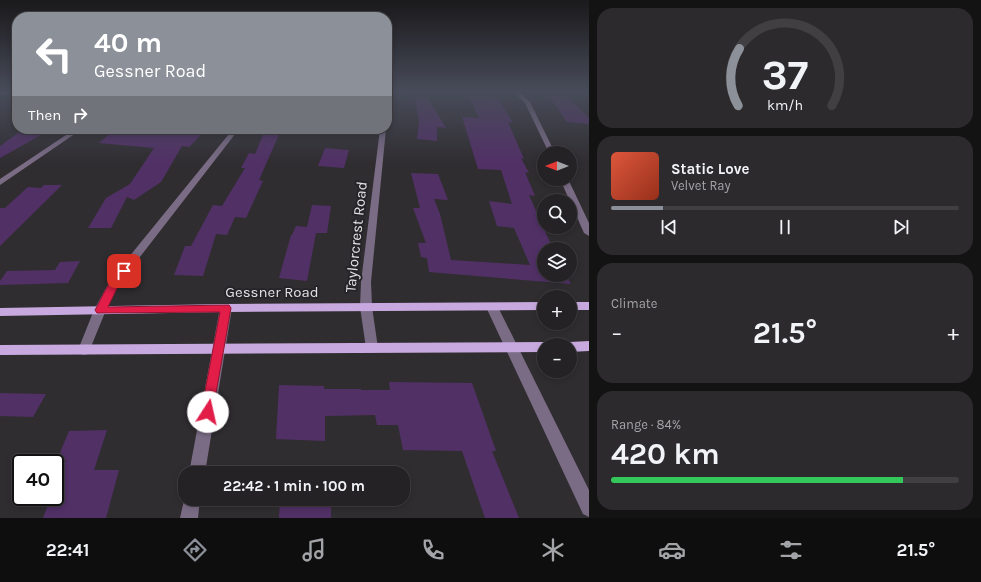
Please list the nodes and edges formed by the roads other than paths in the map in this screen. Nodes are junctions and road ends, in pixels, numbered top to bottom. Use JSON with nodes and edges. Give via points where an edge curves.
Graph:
{"nodes":[{"id":1,"x":533,"y":115,"type":"edge"},
{"id":2,"x":72,"y":134,"type":"edge"},
{"id":3,"x":232,"y":134,"type":"edge"},
{"id":4,"x":382,"y":134,"type":"edge"},
{"id":5,"x":549,"y":146,"type":"edge"},
{"id":6,"x":0,"y":183,"type":"edge"},
{"id":7,"x":567,"y":186,"type":"edge"},
{"id":8,"x":589,"y":233,"type":"edge"},
{"id":9,"x":537,"y":306,"type":"edge"},
{"id":10,"x":577,"y":306,"type":"edge"},
{"id":11,"x":589,"y":306,"type":"edge"},
{"id":12,"x":366,"y":307,"type":"junction"},
{"id":13,"x":492,"y":307,"type":"junction"},
{"id":14,"x":226,"y":308,"type":"junction"},
{"id":15,"x":100,"y":310,"type":"junction"},
{"id":16,"x":0,"y":312,"type":"edge"},
{"id":17,"x":577,"y":346,"type":"edge"},
{"id":18,"x":589,"y":346,"type":"edge"},
{"id":19,"x":511,"y":347,"type":"junction"},
{"id":20,"x":537,"y":347,"type":"edge"},
{"id":21,"x":219,"y":348,"type":"junction"},
{"id":22,"x":372,"y":348,"type":"junction"},
{"id":23,"x":0,"y":350,"type":"edge"},
{"id":24,"x":84,"y":350,"type":"junction"},
{"id":25,"x":198,"y":466,"type":"edge"},
{"id":26,"x":191,"y":506,"type":"edge"},
{"id":27,"x":589,"y":508,"type":"edge"},
{"id":28,"x":189,"y":518,"type":"edge"}],
"edges":[{"from":1,"to":5,"type":"street"},
{"from":2,"to":6,"type":"street"},
{"from":3,"to":15,"type":"street","via":[[115,282]]},
{"from":4,"to":12,"type":"street","name":"Taylorcrest Road","via":[[366,282]]},
{"from":7,"to":8,"type":"street"},
{"from":9,"to":13,"type":"main road","name":"Gessner Road"},
{"from":10,"to":11,"type":"main road"},
{"from":12,"to":13,"type":"main road","name":"Gessner Road"},
{"from":12,"to":14,"type":"main road","name":"Gessner Road"},
{"from":12,"to":22,"type":"street","name":"Taylorcrest Road"},
{"from":13,"to":19,"type":"street"},
{"from":14,"to":15,"type":"main road","name":"Gessner Road"},
{"from":14,"to":21,"type":"street"},
{"from":15,"to":16,"type":"main road","name":"Gessner Road"},
{"from":15,"to":24,"type":"street"},
{"from":17,"to":18,"type":"main road"},
{"from":19,"to":20,"type":"main road"},
{"from":19,"to":22,"type":"main road"},
{"from":19,"to":27,"type":"street"},
{"from":21,"to":22,"type":"main road"},
{"from":21,"to":24,"type":"main road"},
{"from":21,"to":25,"type":"street"},
{"from":23,"to":24,"type":"main road"},
{"from":26,"to":28,"type":"street"}]}
